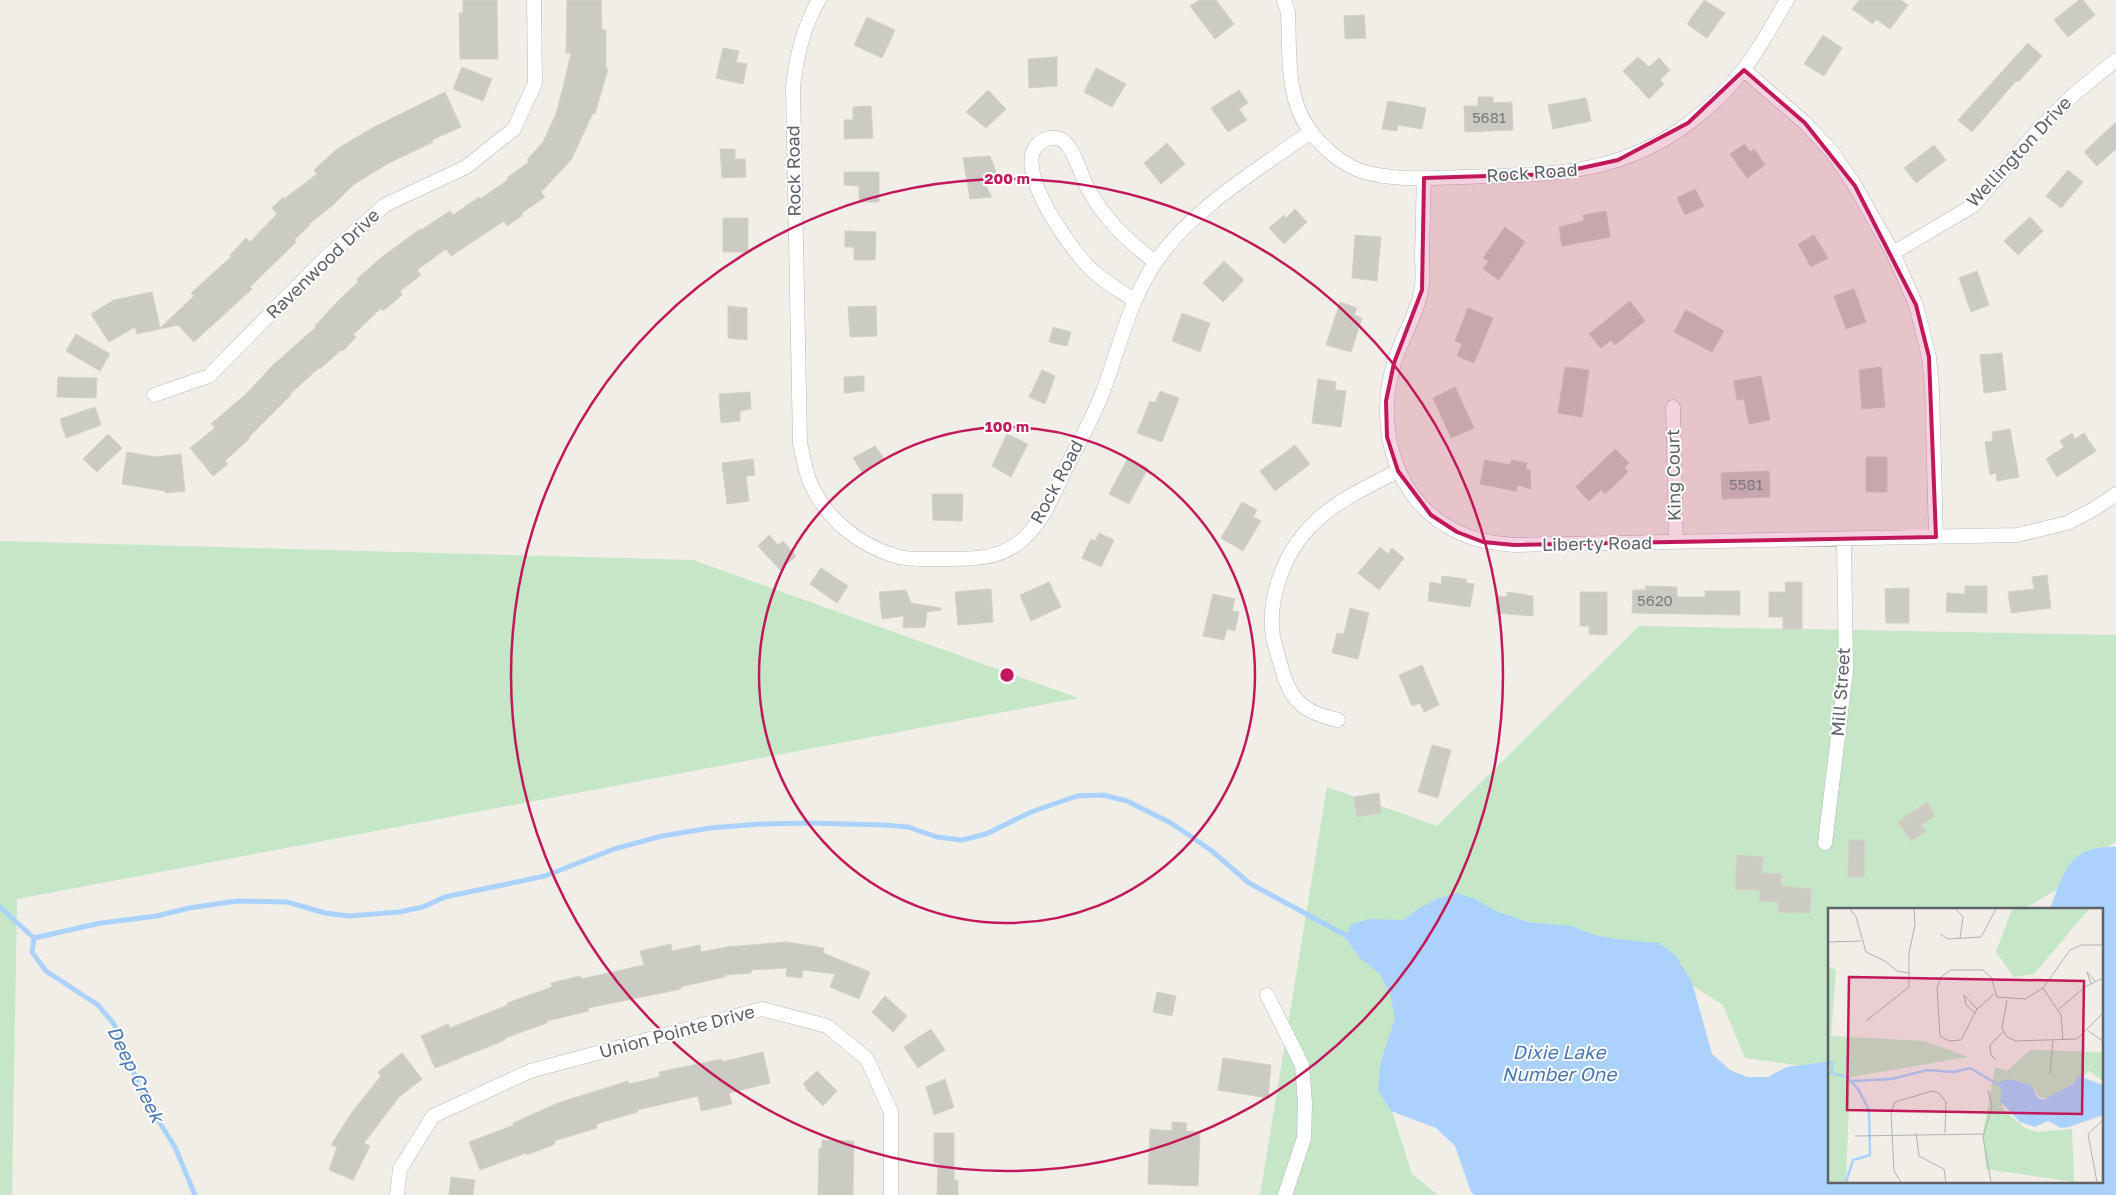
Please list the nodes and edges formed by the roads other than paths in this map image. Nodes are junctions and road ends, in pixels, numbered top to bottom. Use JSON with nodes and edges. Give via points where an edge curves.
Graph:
{"nodes":[{"id":1,"x":534,"y":0,"type":"edge"},
{"id":2,"x":819,"y":0,"type":"edge"},
{"id":3,"x":1284,"y":0,"type":"edge"},
{"id":4,"x":1787,"y":0,"type":"edge"},
{"id":5,"x":2116,"y":60,"type":"edge"},
{"id":6,"x":1744,"y":70,"type":"junction"},
{"id":7,"x":1310,"y":132,"type":"junction"},
{"id":8,"x":1424,"y":178,"type":"junction"},
{"id":9,"x":1893,"y":254,"type":"junction"},
{"id":10,"x":1155,"y":262,"type":"junction"},
{"id":11,"x":1135,"y":301,"type":"junction"},
{"id":12,"x":154,"y":395,"type":"dead end"},
{"id":13,"x":1673,"y":407,"type":"dead end"},
{"id":14,"x":1398,"y":471,"type":"junction"},
{"id":15,"x":2116,"y":494,"type":"edge"},
{"id":16,"x":1936,"y":538,"type":"junction"},
{"id":17,"x":1844,"y":539,"type":"junction"},
{"id":18,"x":1676,"y":542,"type":"junction"},
{"id":19,"x":1338,"y":720,"type":"dead end"},
{"id":20,"x":1825,"y":843,"type":"dead end"},
{"id":21,"x":1267,"y":995,"type":"dead end"},
{"id":22,"x":397,"y":1195,"type":"edge"},
{"id":23,"x":891,"y":1195,"type":"edge"},
{"id":24,"x":1285,"y":1195,"type":"edge"}],
"edges":[{"from":1,"to":12,"type":"street","name":"Ravenwood Drive","via":[[535,83],[514,129],[466,167],[385,205],[322,261],[209,376]]},
{"from":2,"to":11,"type":"street","name":"Rock Road","via":[[810,14],[798,49],[793,86],[800,443],[810,482],[828,512],[847,531],[865,544],[907,559],[976,559],[997,554],[1016,544],[1035,528],[1046,509],[1101,396]]},
{"from":3,"to":7,"type":"street","name":"Rock Road","via":[[1288,12],[1292,92]]},
{"from":4,"to":6,"type":"street","name":"Rock Road"},
{"from":5,"to":9,"type":"street","name":"Wellington Drive","via":[[2073,95],[2039,129],[1974,205]]},
{"from":6,"to":8,"type":"street","name":"Rock Road","via":[[1717,100],[1688,123],[1656,144],[1618,160],[1554,174]]},
{"from":6,"to":9,"type":"street","via":[[1805,123],[1832,152]]},
{"from":7,"to":8,"type":"street","name":"Rock Road","via":[[1332,155],[1359,170],[1387,178]]},
{"from":7,"to":10,"type":"street","name":"Rock Road","via":[[1201,211]]},
{"from":8,"to":14,"type":"street","name":"Liberty Road","via":[[1422,290],[1394,363],[1386,401],[1387,437]]},
{"from":9,"to":16,"type":"street","via":[[1916,304],[1929,357]]},
{"from":10,"to":11,"type":"street","name":"Rock Road"},
{"from":10,"to":11,"type":"street","via":[[1129,242],[1104,215],[1068,144],[1060,138],[1040,141],[1031,160],[1046,207],[1060,232],[1094,272]]},
{"from":13,"to":18,"type":"street","name":"King Court"},
{"from":14,"to":18,"type":"street","name":"Liberty Road","via":[[1413,496],[1431,515],[1457,532],[1483,542],[1514,545]]},
{"from":14,"to":19,"type":"street","via":[[1335,506],[1313,524],[1290,554],[1276,589],[1273,636],[1286,683],[1306,708]]},
{"from":15,"to":16,"type":"street","name":"Liberty Road","via":[[2067,522],[2018,535]]},
{"from":16,"to":17,"type":"street","name":"Liberty Road"},
{"from":17,"to":18,"type":"street","name":"Liberty Road"},
{"from":17,"to":20,"type":"street","name":"Mill Street","via":[[1846,671]]},
{"from":21,"to":24,"type":"street","via":[[1302,1065],[1304,1138]]},
{"from":22,"to":23,"type":"street","name":"Union Pointe Drive","via":[[400,1169],[433,1116],[530,1071],[762,1008],[827,1026],[867,1059],[891,1112]]}]}
